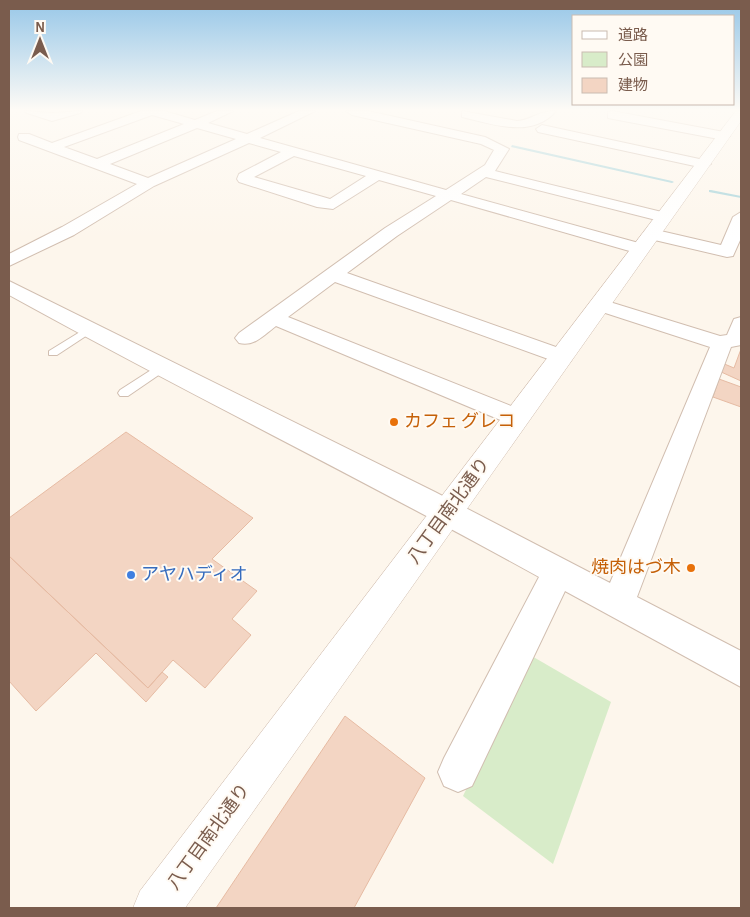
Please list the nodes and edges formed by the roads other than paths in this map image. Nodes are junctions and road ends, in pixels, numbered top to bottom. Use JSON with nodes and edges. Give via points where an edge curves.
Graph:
{"nodes":[{"id":1,"x":69,"y":154,"type":"edge"},
{"id":2,"x":123,"y":154,"type":"edge"},
{"id":3,"x":212,"y":154,"type":"edge"},
{"id":4,"x":288,"y":154,"type":"edge"},
{"id":5,"x":298,"y":154,"type":"edge"},
{"id":6,"x":499,"y":154,"type":"edge"},
{"id":7,"x":658,"y":154,"type":"edge"},
{"id":8,"x":711,"y":154,"type":"edge"},
{"id":9,"x":98,"y":164,"type":"junction"},
{"id":10,"x":704,"y":164,"type":"junction"},
{"id":11,"x":484,"y":172,"type":"junction"},
{"id":12,"x":377,"y":176,"type":"junction"},
{"id":13,"x":149,"y":183,"type":"junction"},
{"id":14,"x":446,"y":194,"type":"junction"},
{"id":15,"x":741,"y":217,"type":"edge"},
{"id":16,"x":652,"y":234,"type":"junction"},
{"id":17,"x":9,"y":261,"type":"edge"},
{"id":18,"x":332,"y":274,"type":"junction"},
{"id":19,"x":9,"y":286,"type":"edge"},
{"id":20,"x":600,"y":306,"type":"junction"},
{"id":21,"x":274,"y":318,"type":"junction"},
{"id":22,"x":741,"y":323,"type":"edge"},
{"id":23,"x":88,"y":330,"type":"junction"},
{"id":24,"x":246,"y":338,"type":"dead end"},
{"id":25,"x":722,"y":344,"type":"junction"},
{"id":26,"x":53,"y":353,"type":"dead end"},
{"id":27,"x":562,"y":357,"type":"junction"},
{"id":28,"x":162,"y":366,"type":"junction"},
{"id":29,"x":124,"y":393,"type":"dead end"},
{"id":30,"x":517,"y":418,"type":"junction"},
{"id":31,"x":448,"y":513,"type":"junction"},
{"id":32,"x":559,"y":571,"type":"junction"},
{"id":33,"x":618,"y":603,"type":"junction"},
{"id":34,"x":741,"y":670,"type":"edge"},
{"id":35,"x":458,"y":772,"type":"dead end"},
{"id":36,"x":157,"y":908,"type":"edge"}],
"edges":[{"from":1,"to":9,"type":"street"},
{"from":2,"to":9,"type":"street"},
{"from":3,"to":13,"type":"street"},
{"from":4,"to":12,"type":"street","via":[[244,176],[244,179],[323,204],[333,204]]},
{"from":5,"to":12,"type":"street"},
{"from":6,"to":11,"type":"street"},
{"from":7,"to":10,"type":"street"},
{"from":8,"to":10,"type":"street","name":"八丁目南北通り"},
{"from":9,"to":13,"type":"street"},
{"from":10,"to":16,"type":"street","name":"八丁目南北通り"},
{"from":11,"to":14,"type":"street"},
{"from":11,"to":16,"type":"street"},
{"from":12,"to":14,"type":"street"},
{"from":13,"to":17,"type":"street","via":[[68,231]]},
{"from":14,"to":16,"type":"street"},
{"from":14,"to":18,"type":"street"},
{"from":15,"to":16,"type":"street","via":[[727,252]]},
{"from":16,"to":20,"type":"street","name":"八丁目南北通り"},
{"from":18,"to":21,"type":"street"},
{"from":18,"to":27,"type":"street"},
{"from":19,"to":23,"type":"street"},
{"from":20,"to":25,"type":"street"},
{"from":20,"to":27,"type":"street","name":"八丁目南北通り"},
{"from":21,"to":24,"type":"street"},
{"from":21,"to":30,"type":"street"},
{"from":22,"to":25,"type":"street","via":[[736,340]]},
{"from":23,"to":26,"type":"lane"},
{"from":23,"to":28,"type":"street"},
{"from":25,"to":33,"type":"street"},
{"from":27,"to":30,"type":"street","name":"八丁目南北通り"},
{"from":28,"to":29,"type":"lane"},
{"from":28,"to":31,"type":"street"},
{"from":30,"to":31,"type":"street","name":"八丁目南北通り"},
{"from":31,"to":32,"type":"street"},
{"from":31,"to":36,"type":"street","name":"八丁目南北通り"},
{"from":32,"to":33,"type":"street"},
{"from":32,"to":35,"type":"street"},
{"from":33,"to":34,"type":"street"}]}
